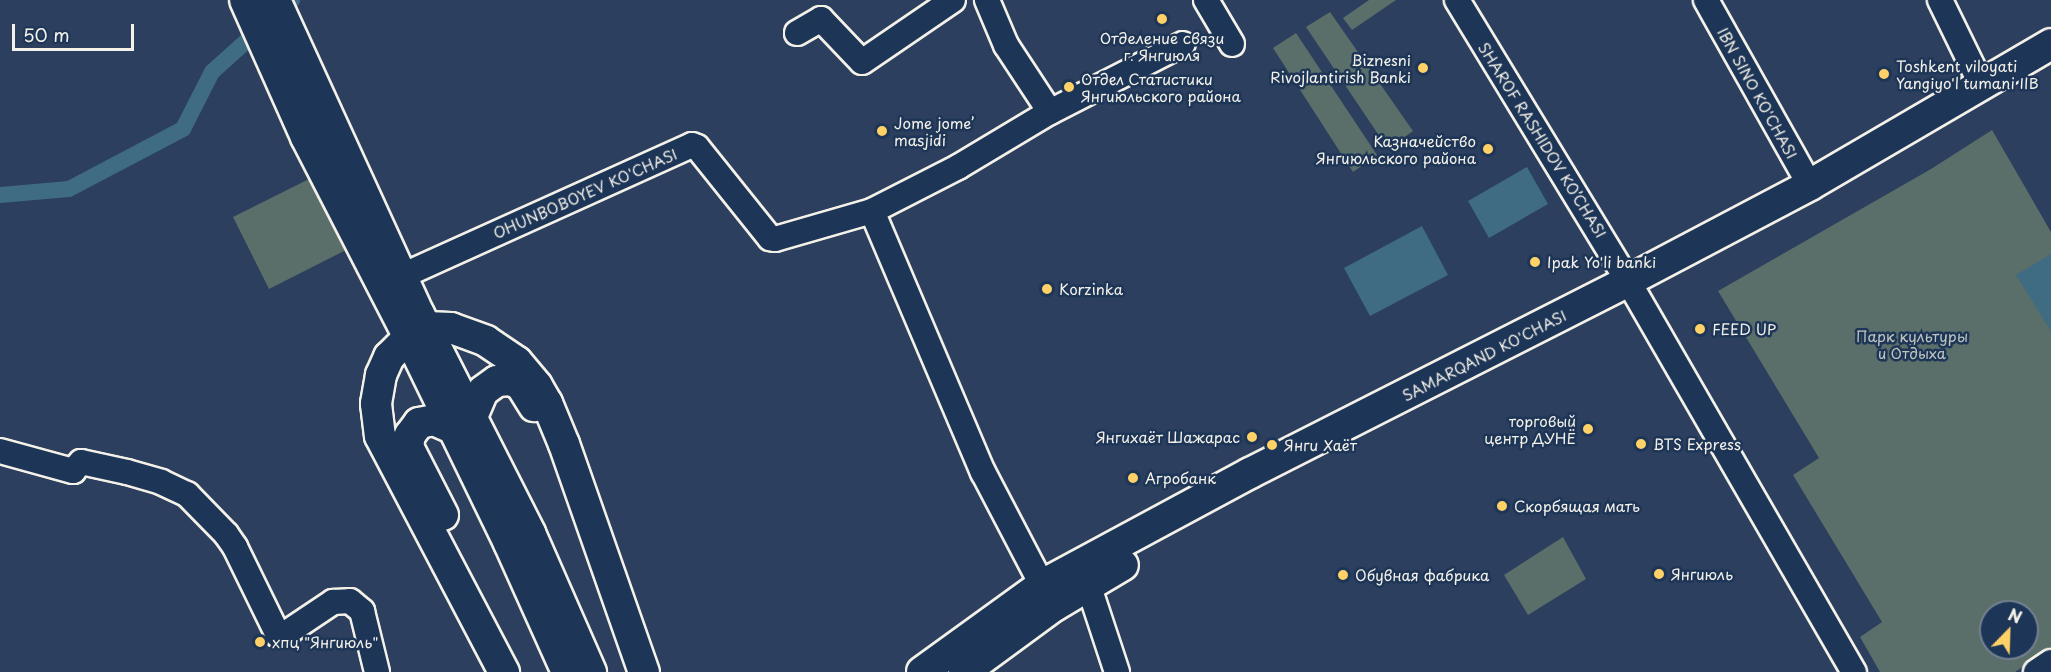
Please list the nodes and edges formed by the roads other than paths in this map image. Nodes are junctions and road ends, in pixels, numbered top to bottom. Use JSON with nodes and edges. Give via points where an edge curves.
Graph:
{"nodes":[{"id":1,"x":245,"y":0,"type":"edge"},
{"id":2,"x":275,"y":0,"type":"edge"},
{"id":3,"x":953,"y":0,"type":"edge"},
{"id":4,"x":987,"y":0,"type":"edge"},
{"id":5,"x":1206,"y":0,"type":"edge"},
{"id":6,"x":1457,"y":0,"type":"edge"},
{"id":7,"x":1706,"y":0,"type":"edge"},
{"id":8,"x":1940,"y":0,"type":"edge"},
{"id":9,"x":797,"y":33,"type":"dead end"},
{"id":10,"x":1183,"y":44,"type":"dead end"},
{"id":11,"x":1232,"y":44,"type":"dead end"},
{"id":12,"x":2051,"y":44,"type":"edge"},
{"id":13,"x":2051,"y":60,"type":"edge"},
{"id":14,"x":293,"y":76,"type":"junction"},
{"id":15,"x":1985,"y":92,"type":"junction"},
{"id":16,"x":1050,"y":112,"type":"junction"},
{"id":17,"x":1810,"y":185,"type":"junction"},
{"id":18,"x":872,"y":211,"type":"junction"},
{"id":19,"x":402,"y":276,"type":"junction"},
{"id":20,"x":1632,"y":287,"type":"junction"},
{"id":21,"x":418,"y":332,"type":"junction"},
{"id":22,"x":462,"y":423,"type":"junction"},
{"id":23,"x":0,"y":451,"type":"edge"},
{"id":24,"x":519,"y":538,"type":"junction"},
{"id":25,"x":1088,"y":584,"type":"junction"},
{"id":26,"x":1042,"y":585,"type":"junction"},
{"id":27,"x":2051,"y":662,"type":"edge"},
{"id":28,"x":377,"y":672,"type":"edge"},
{"id":29,"x":504,"y":672,"type":"edge"},
{"id":30,"x":524,"y":672,"type":"edge"},
{"id":31,"x":567,"y":672,"type":"edge"},
{"id":32,"x":591,"y":672,"type":"edge"},
{"id":33,"x":626,"y":672,"type":"edge"},
{"id":34,"x":644,"y":672,"type":"edge"},
{"id":35,"x":922,"y":672,"type":"edge"},
{"id":36,"x":964,"y":672,"type":"edge"},
{"id":37,"x":1117,"y":672,"type":"edge"},
{"id":38,"x":1854,"y":672,"type":"edge"},
{"id":39,"x":2036,"y":672,"type":"edge"}],
"edges":[{"from":1,"to":14,"type":"main road"},
{"from":2,"to":14,"type":"main road"},
{"from":3,"to":9,"type":"street","via":[[862,62],[821,19]]},
{"from":4,"to":16,"type":"street","via":[[1006,45]]},
{"from":5,"to":11,"type":"street"},
{"from":6,"to":20,"type":"street","name":"SHAROF RASHIDOV KO’CHASI"},
{"from":7,"to":17,"type":"street","name":"IBN SINO KO'CHASI"},
{"from":8,"to":15,"type":"street"},
{"from":10,"to":16,"type":"street","name":"OHUNBOBOYEV KO'CHASI"},
{"from":12,"to":15,"type":"main road","name":"SAMARQAND KO'CHASI"},
{"from":13,"to":15,"type":"main road","name":"SAMARQAND KO'CHASI"},
{"from":14,"to":19,"type":"main road"},
{"from":14,"to":21,"type":"main road"},
{"from":15,"to":17,"type":"main road","name":"SAMARQAND KO'CHASI"},
{"from":15,"to":20,"type":"main road","name":"SAMARQAND KO'CHASI","via":[[1821,192]]},
{"from":16,"to":18,"type":"street","name":"OHUNBOBOYEV KO'CHASI","via":[[958,167]]},
{"from":17,"to":20,"type":"main road","name":"SAMARQAND KO'CHASI"},
{"from":18,"to":19,"type":"street","name":"OHUNBOBOYEV KO'CHASI","via":[[770,238],[692,145]]},
{"from":18,"to":26,"type":"street","via":[[982,472]]},
{"from":19,"to":21,"type":"main road"},
{"from":20,"to":25,"type":"main road","name":"SAMARQAND KO'CHASI"},
{"from":20,"to":26,"type":"main road","name":"SAMARQAND KO'CHASI","via":[[1251,473]]},
{"from":20,"to":38,"type":"street","name":"SHAROF RASHIDOV KO’CHASI"},
{"from":21,"to":22,"type":"main road"},
{"from":21,"to":29,"type":"main road","via":[[389,357],[381,375],[375,404],[380,436]]},
{"from":21,"to":34,"type":"main road","via":[[451,328],[491,344],[517,362],[537,386],[564,444]]},
{"from":22,"to":24,"type":"main road"},
{"from":22,"to":30,"type":"main road","via":[[419,423],[410,435],[408,447]]},
{"from":22,"to":33,"type":"main road","via":[[489,385],[511,381],[525,389],[572,506]]},
{"from":23,"to":28,"type":"street","via":[[73,471],[81,462],[161,482],[187,494],[226,534],[278,635],[333,602],[350,601],[362,611]]},
{"from":24,"to":31,"type":"main road"},
{"from":24,"to":32,"type":"main road"},
{"from":25,"to":36,"type":"main road","name":"SAMARQAND KO'CHASI"},
{"from":25,"to":37,"type":"street"},
{"from":26,"to":35,"type":"main road","name":"SAMARQAND KO'CHASI"},
{"from":27,"to":39,"type":"street"}]}
